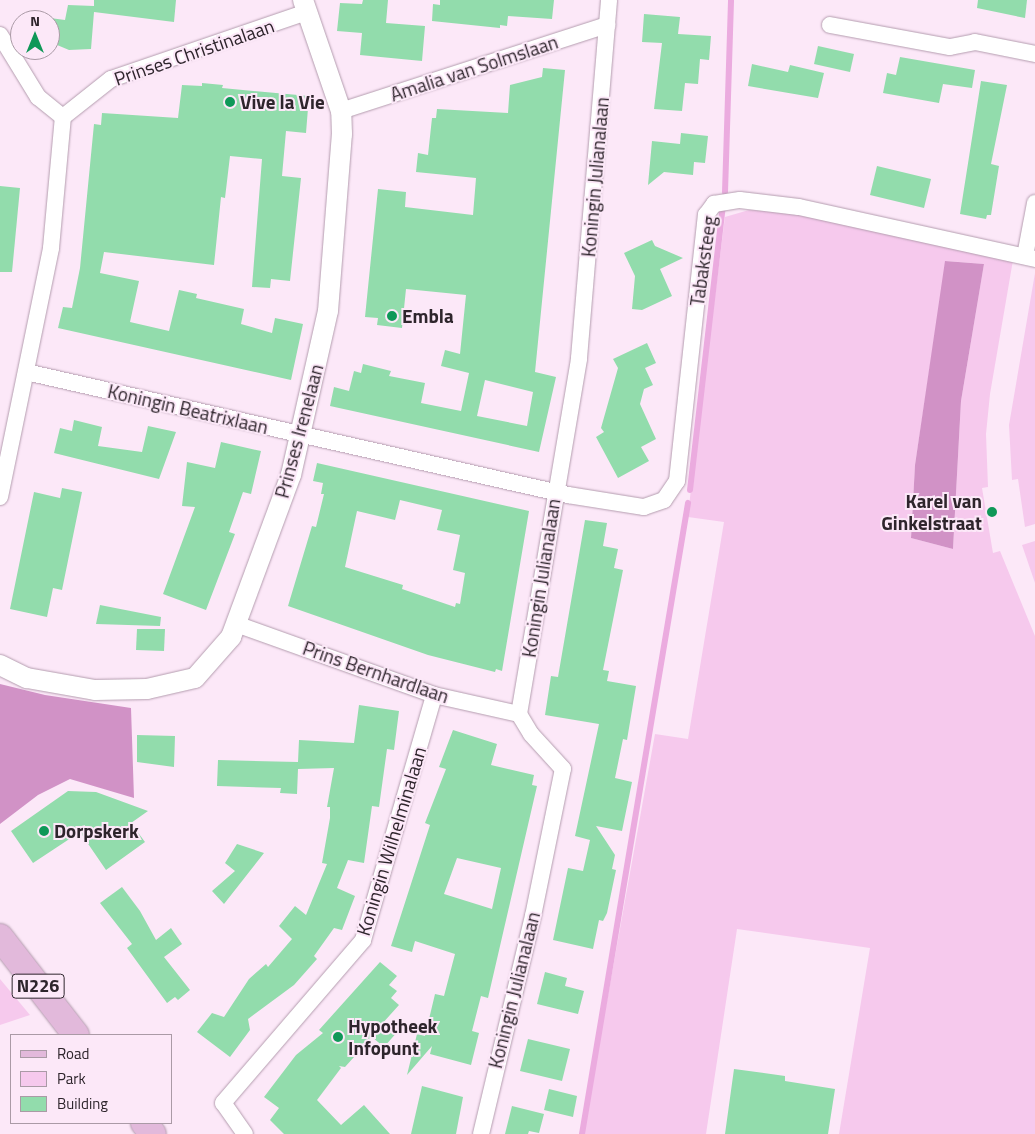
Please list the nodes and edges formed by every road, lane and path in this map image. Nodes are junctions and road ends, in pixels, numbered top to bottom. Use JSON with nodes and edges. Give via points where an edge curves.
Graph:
{"nodes":[{"id":1,"x":609,"y":0,"type":"edge"},
{"id":2,"x":305,"y":6,"type":"edge"},
{"id":3,"x":607,"y":24,"type":"junction"},
{"id":4,"x":830,"y":25,"type":"dead end"},
{"id":5,"x":0,"y":35,"type":"edge"},
{"id":6,"x":1035,"y":54,"type":"edge"},
{"id":7,"x":341,"y":111,"type":"junction"},
{"id":8,"x":63,"y":117,"type":"junction"},
{"id":9,"x":1035,"y":203,"type":"edge"},
{"id":10,"x":1030,"y":258,"type":"edge"},
{"id":11,"x":26,"y":372,"type":"junction"},
{"id":12,"x":301,"y":434,"type":"junction"},
{"id":13,"x":555,"y":492,"type":"junction"},
{"id":14,"x":0,"y":497,"type":"edge"},
{"id":15,"x":236,"y":624,"type":"junction"},
{"id":16,"x":0,"y":665,"type":"edge"},
{"id":17,"x":434,"y":695,"type":"junction"},
{"id":18,"x":519,"y":714,"type":"junction"},
{"id":19,"x":0,"y":937,"type":"edge"},
{"id":20,"x":75,"y":1034,"type":"edge"},
{"id":21,"x":145,"y":1124,"type":"edge"},
{"id":22,"x":154,"y":1134,"type":"edge"},
{"id":23,"x":245,"y":1134,"type":"edge"},
{"id":24,"x":480,"y":1134,"type":"edge"}],
"edges":[{"from":1,"to":3,"type":"street","name":"Koningin Julianalaan"},
{"from":2,"to":7,"type":"street","name":"Prinses Irenelaan"},
{"from":2,"to":8,"type":"street","name":"Prinses Christinalaan","via":[[110,80]]},
{"from":3,"to":7,"type":"street","name":"Amalia van Solmslaan"},
{"from":3,"to":13,"type":"street","name":"Koningin Julianalaan","via":[[579,358]]},
{"from":4,"to":6,"type":"street","via":[[950,47],[975,42]]},
{"from":5,"to":8,"type":"street","via":[[38,97]]},
{"from":7,"to":12,"type":"street","name":"Prinses Irenelaan","via":[[328,311]]},
{"from":8,"to":11,"type":"street","via":[[51,248]]},
{"from":9,"to":10,"type":"street"},
{"from":10,"to":13,"type":"street","name":"Tabaksteeg","via":[[808,208],[740,200],[714,204],[706,215],[674,489],[659,503],[644,507]]},
{"from":11,"to":12,"type":"street","name":"Koningin Beatrixlaan"},
{"from":11,"to":14,"type":"street"},
{"from":12,"to":13,"type":"street","name":"Koningin Beatrixlaan"},
{"from":12,"to":15,"type":"street","name":"Prinses Irenelaan","via":[[292,475]]},
{"from":13,"to":18,"type":"street","name":"Koningin Julianalaan"},
{"from":15,"to":16,"type":"street","name":"Prinses Irenelaan","via":[[223,650],[195,678],[147,689],[95,690],[27,678]]},
{"from":15,"to":17,"type":"street","name":"Prins Bernhardlaan"},
{"from":17,"to":18,"type":"street","name":"Prins Bernhardlaan"},
{"from":17,"to":23,"type":"street","name":"Koningin Wilhelminalaan","via":[[363,940],[223,1103]]},
{"from":18,"to":24,"type":"street","name":"Koningin Julianalaan","via":[[531,734],[563,769],[533,916]]},
{"from":19,"to":20,"type":"main road","number":"N226"},
{"from":21,"to":22,"type":"main road"}]}
